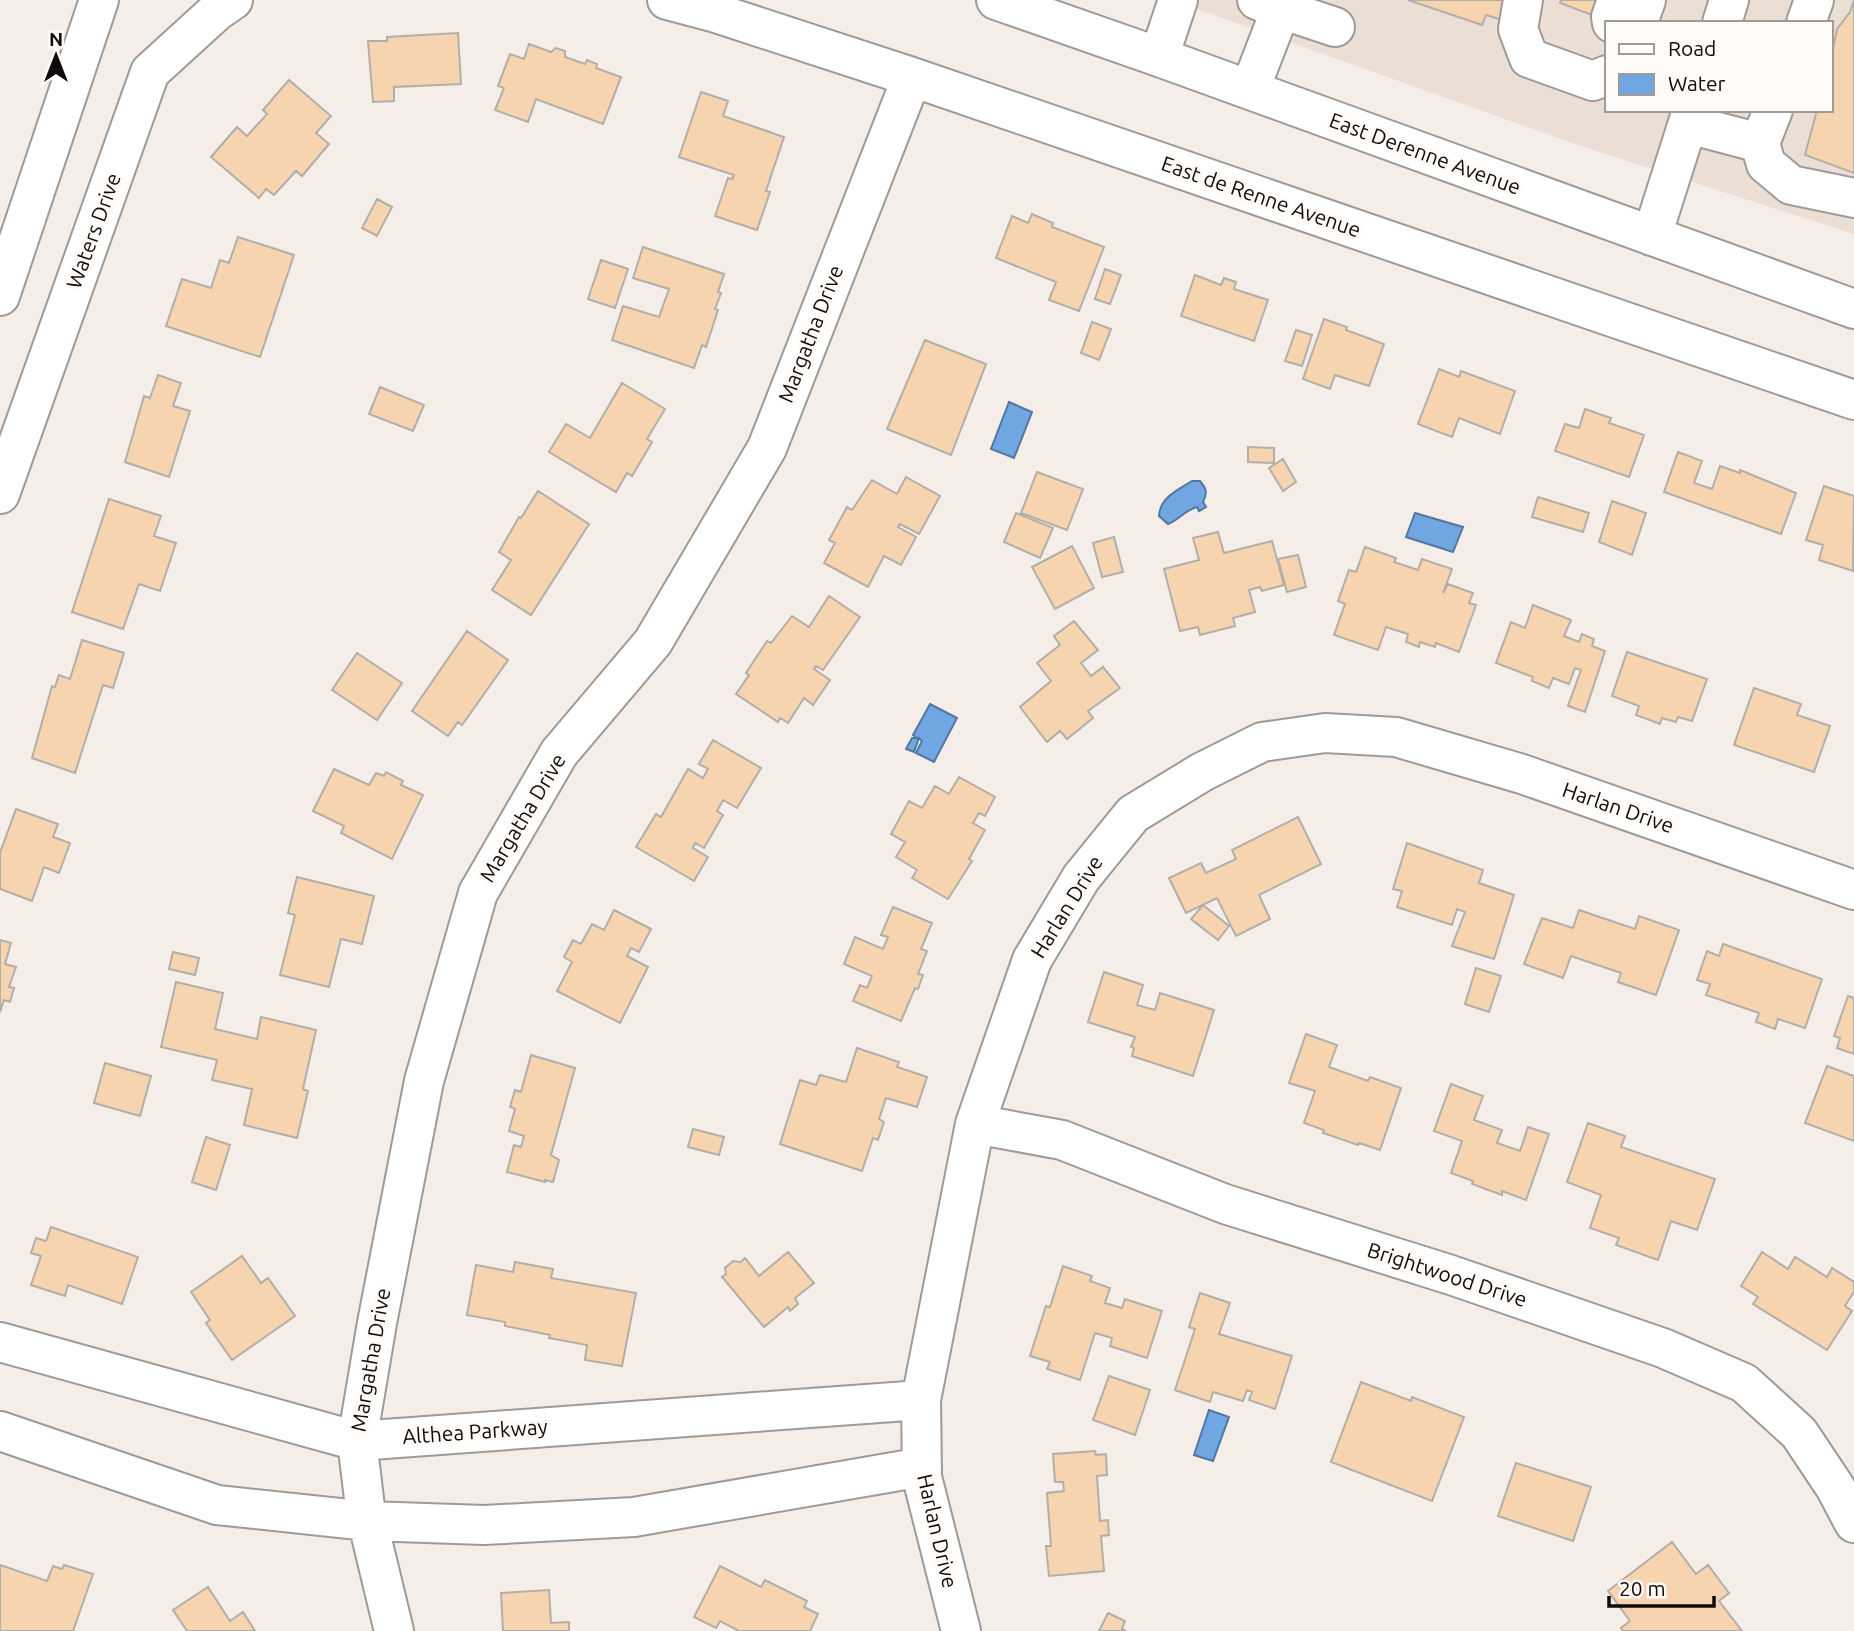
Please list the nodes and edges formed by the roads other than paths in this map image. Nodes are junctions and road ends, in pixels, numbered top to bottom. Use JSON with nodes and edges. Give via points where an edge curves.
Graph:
{"nodes":[{"id":1,"x":99,"y":0,"type":"edge"},
{"id":2,"x":233,"y":0,"type":"edge"},
{"id":3,"x":667,"y":0,"type":"edge"},
{"id":4,"x":996,"y":0,"type":"edge"},
{"id":5,"x":1178,"y":0,"type":"edge"},
{"id":6,"x":1617,"y":0,"type":"edge"},
{"id":7,"x":1646,"y":0,"type":"edge"},
{"id":8,"x":1729,"y":0,"type":"edge"},
{"id":9,"x":1814,"y":0,"type":"edge"},
{"id":10,"x":1527,"y":2,"type":"edge"},
{"id":11,"x":1269,"y":4,"type":"edge"},
{"id":12,"x":1612,"y":21,"type":"edge"},
{"id":13,"x":1639,"y":21,"type":"edge"},
{"id":14,"x":1722,"y":21,"type":"edge"},
{"id":15,"x":1807,"y":21,"type":"edge"},
{"id":16,"x":1335,"y":27,"type":"dead end"},
{"id":17,"x":1159,"y":57,"type":"junction"},
{"id":18,"x":1605,"y":76,"type":"edge"},
{"id":19,"x":912,"y":77,"type":"junction"},
{"id":20,"x":1250,"y":89,"type":"junction"},
{"id":21,"x":1690,"y":117,"type":"edge"},
{"id":22,"x":1767,"y":127,"type":"edge"},
{"id":23,"x":1854,"y":198,"type":"edge"},
{"id":24,"x":1652,"y":236,"type":"junction"},
{"id":25,"x":0,"y":296,"type":"edge"},
{"id":26,"x":1854,"y":309,"type":"edge"},
{"id":27,"x":1854,"y":400,"type":"edge"},
{"id":28,"x":0,"y":494,"type":"edge"},
{"id":29,"x":1854,"y":890,"type":"edge"},
{"id":30,"x":975,"y":1124,"type":"junction"},
{"id":31,"x":0,"y":1342,"type":"edge"},
{"id":32,"x":921,"y":1400,"type":"junction"},
{"id":33,"x":0,"y":1431,"type":"edge"},
{"id":34,"x":357,"y":1441,"type":"junction"},
{"id":35,"x":922,"y":1467,"type":"junction"},
{"id":36,"x":368,"y":1521,"type":"junction"},
{"id":37,"x":1854,"y":1523,"type":"edge"},
{"id":38,"x":394,"y":1631,"type":"edge"},
{"id":39,"x":961,"y":1631,"type":"edge"}],
"edges":[{"from":1,"to":25,"type":"main road"},
{"from":2,"to":28,"type":"main road","name":"Waters Drive","via":[[150,72]]},
{"from":3,"to":19,"type":"main road","name":"East de Renne Avenue"},
{"from":4,"to":17,"type":"main road","name":"East Derenne Avenue"},
{"from":5,"to":17,"type":"main road"},
{"from":6,"to":12,"type":"main road"},
{"from":7,"to":13,"type":"main road"},
{"from":8,"to":14,"type":"main road"},
{"from":9,"to":15,"type":"main road"},
{"from":10,"to":18,"type":"main road","via":[[1518,29],[1529,58],[1593,81]]},
{"from":11,"to":16,"type":"main road"},
{"from":11,"to":20,"type":"main road"},
{"from":17,"to":20,"type":"main road","name":"East Derenne Avenue"},
{"from":19,"to":27,"type":"main road","name":"East de Renne Avenue"},
{"from":19,"to":34,"type":"main road","name":"Margatha Drive","via":[[767,448],[653,642],[559,753],[478,893],[424,1081]]},
{"from":20,"to":24,"type":"main road","name":"East Derenne Avenue"},
{"from":21,"to":22,"type":"main road"},
{"from":21,"to":24,"type":"main road"},
{"from":22,"to":23,"type":"main road","via":[[1766,164],[1791,185]]},
{"from":24,"to":26,"type":"main road","name":"East Derenne Avenue"},
{"from":29,"to":30,"type":"main road","name":"Harlan Drive","via":[[1522,774],[1396,737],[1325,733],[1262,742],[1133,814],[1081,878],[1032,960]]},
{"from":30,"to":32,"type":"main road","name":"Harlan Drive"},
{"from":30,"to":37,"type":"main road","name":"Brightwood Drive","via":[[1062,1140],[1225,1204],[1663,1348],[1744,1383],[1799,1433]]},
{"from":31,"to":34,"type":"main road","name":"Althea Parkway"},
{"from":32,"to":34,"type":"main road","name":"Althea Parkway"},
{"from":32,"to":35,"type":"main road","name":"Harlan Drive"},
{"from":33,"to":36,"type":"main road","via":[[217,1506]]},
{"from":34,"to":36,"type":"main road","name":"Margatha Drive"},
{"from":35,"to":36,"type":"main road","via":[[634,1517],[484,1525]]},
{"from":35,"to":39,"type":"main road","name":"Harlan Drive"},
{"from":36,"to":38,"type":"main road","name":"Margatha Drive"}]}
